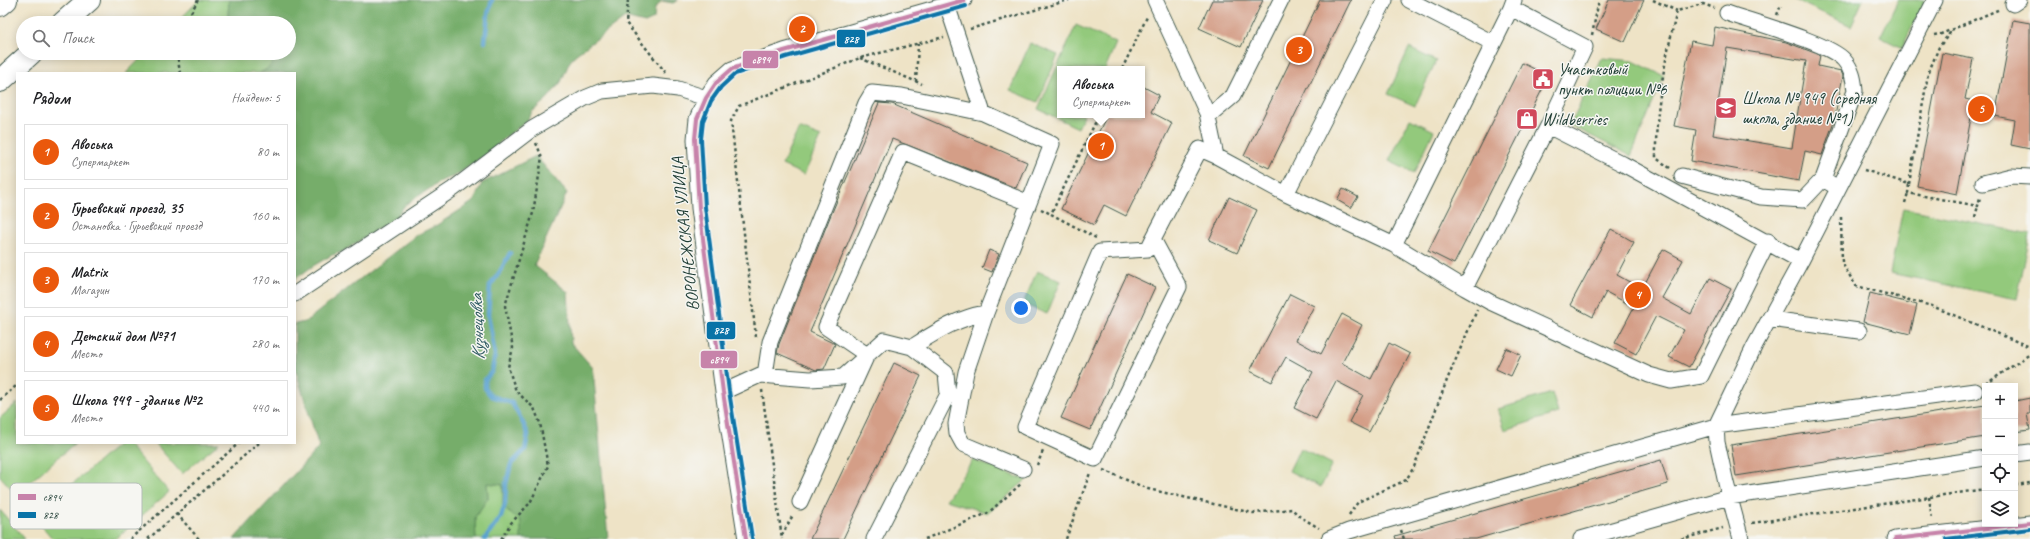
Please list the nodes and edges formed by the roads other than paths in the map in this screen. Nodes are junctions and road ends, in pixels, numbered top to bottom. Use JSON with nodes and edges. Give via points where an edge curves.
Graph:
{"nodes":[{"id":1,"x":6,"y":0,"type":"edge"},
{"id":2,"x":89,"y":0,"type":"edge"},
{"id":3,"x":964,"y":0,"type":"edge"},
{"id":4,"x":1155,"y":0,"type":"edge"},
{"id":5,"x":1281,"y":0,"type":"edge"},
{"id":6,"x":1385,"y":0,"type":"edge"},
{"id":7,"x":1409,"y":0,"type":"edge"},
{"id":8,"x":1935,"y":0,"type":"edge"},
{"id":9,"x":1512,"y":4,"type":"edge"},
{"id":10,"x":0,"y":5,"type":"edge"},
{"id":11,"x":947,"y":5,"type":"junction"},
{"id":12,"x":1727,"y":13,"type":"road end"},
{"id":13,"x":72,"y":16,"type":"edge"},
{"id":14,"x":1494,"y":43,"type":"junction"},
{"id":15,"x":23,"y":60,"type":"edge"},
{"id":16,"x":0,"y":81,"type":"edge"},
{"id":17,"x":706,"y":98,"type":"junction"},
{"id":18,"x":983,"y":113,"type":"junction"},
{"id":19,"x":1207,"y":113,"type":"junction"},
{"id":20,"x":1548,"y":126,"type":"junction"},
{"id":21,"x":1216,"y":156,"type":"junction"},
{"id":22,"x":1682,"y":176,"type":"road end"},
{"id":23,"x":2030,"y":177,"type":"edge"},
{"id":24,"x":1823,"y":179,"type":"junction"},
{"id":25,"x":1983,"y":183,"type":"road end"},
{"id":26,"x":1838,"y":188,"type":"junction"},
{"id":27,"x":1286,"y":194,"type":"junction"},
{"id":28,"x":1029,"y":203,"type":"junction"},
{"id":29,"x":1153,"y":239,"type":"junction"},
{"id":30,"x":1768,"y":241,"type":"junction"},
{"id":31,"x":1394,"y":245,"type":"junction"},
{"id":32,"x":1801,"y":261,"type":"junction"},
{"id":33,"x":1465,"y":288,"type":"junction"},
{"id":34,"x":296,"y":293,"type":"edge"},
{"id":35,"x":986,"y":313,"type":"junction"},
{"id":36,"x":1770,"y":319,"type":"junction"},
{"id":37,"x":1859,"y":331,"type":"dead end"},
{"id":38,"x":912,"y":347,"type":"junction"},
{"id":39,"x":867,"y":355,"type":"junction"},
{"id":40,"x":765,"y":375,"type":"junction"},
{"id":41,"x":1975,"y":391,"type":"road end"},
{"id":42,"x":723,"y":392,"type":"junction"},
{"id":43,"x":1716,"y":426,"type":"junction"},
{"id":44,"x":2030,"y":452,"type":"edge"},
{"id":45,"x":2018,"y":454,"type":"edge"},
{"id":46,"x":1982,"y":458,"type":"edge"},
{"id":47,"x":1028,"y":472,"type":"road end"},
{"id":48,"x":1729,"y":497,"type":"junction"},
{"id":49,"x":800,"y":502,"type":"road end"},
{"id":50,"x":2030,"y":523,"type":"edge"},
{"id":51,"x":1739,"y":532,"type":"edge"},
{"id":52,"x":1350,"y":535,"type":"edge"},
{"id":53,"x":746,"y":539,"type":"edge"},
{"id":54,"x":874,"y":539,"type":"edge"},
{"id":55,"x":1329,"y":539,"type":"edge"},
{"id":56,"x":1581,"y":539,"type":"edge"},
{"id":57,"x":1895,"y":539,"type":"edge"}],
"edges":[{"from":1,"to":10,"type":"highway"},
{"from":2,"to":13,"type":"highway"},
{"from":3,"to":11,"type":"street","name":"ВОРОНЕЖСКАЯ УЛИЦА"},
{"from":4,"to":19,"type":"street"},
{"from":5,"to":19,"type":"street","via":[[1233,96],[1214,112]]},
{"from":6,"to":27,"type":"street"},
{"from":7,"to":14,"type":"street"},
{"from":8,"to":26,"type":"street"},
{"from":9,"to":14,"type":"street"},
{"from":9,"to":20,"type":"street","via":[[1585,47]]},
{"from":11,"to":17,"type":"street","name":"ВОРОНЕЖСКАЯ УЛИЦА","via":[[784,51],[732,69],[716,83]]},
{"from":11,"to":18,"type":"street"},
{"from":12,"to":24,"type":"street","via":[[1826,48],[1844,60],[1854,77],[1855,91]]},
{"from":14,"to":31,"type":"street"},
{"from":15,"to":16,"type":"highway"},
{"from":17,"to":34,"type":"street","via":[[678,89],[653,86],[602,91],[585,98],[532,129],[453,189]]},
{"from":17,"to":42,"type":"street","name":"ВОРОНЕЖСКАЯ УЛИЦА","via":[[697,119],[694,139]]},
{"from":18,"to":28,"type":"street","via":[[1052,144]]},
{"from":18,"to":40,"type":"street","via":[[902,96],[872,94],[866,103],[770,342]]},
{"from":19,"to":21,"type":"street"},
{"from":20,"to":30,"type":"street"},
{"from":20,"to":33,"type":"street"},
{"from":21,"to":27,"type":"street"},
{"from":21,"to":29,"type":"street","via":[[1200,149]]},
{"from":22,"to":24,"type":"street","via":[[1761,197],[1803,200]]},
{"from":23,"to":25,"type":"street","via":[[2011,176]]},
{"from":24,"to":26,"type":"street"},
{"from":26,"to":32,"type":"street"},
{"from":27,"to":31,"type":"street"},
{"from":28,"to":35,"type":"street"},
{"from":28,"to":39,"type":"street","via":[[903,152],[826,327]]},
{"from":29,"to":29,"type":"street","via":[[1148,249],[1100,252],[1025,427],[1093,462],[1179,287]]},
{"from":30,"to":32,"type":"street"},
{"from":30,"to":33,"type":"street","via":[[1701,376],[1671,381],[1649,375]]},
{"from":31,"to":33,"type":"street"},
{"from":32,"to":36,"type":"street"},
{"from":35,"to":38,"type":"street","via":[[971,315],[944,326]]},
{"from":35,"to":47,"type":"street","via":[[966,372],[956,424],[957,433],[963,444]]},
{"from":36,"to":37,"type":"street"},
{"from":36,"to":43,"type":"street"},
{"from":38,"to":39,"type":"street","via":[[884,340]]},
{"from":38,"to":54,"type":"street","via":[[946,373],[948,394]]},
{"from":39,"to":40,"type":"street","via":[[843,377],[810,379]]},
{"from":39,"to":49,"type":"street"},
{"from":40,"to":42,"type":"street"},
{"from":41,"to":43,"type":"street"},
{"from":42,"to":53,"type":"street","name":"ВОРОНЕЖСКАЯ УЛИЦА"},
{"from":43,"to":48,"type":"street"},
{"from":43,"to":52,"type":"street"},
{"from":44,"to":45,"type":"street"},
{"from":46,"to":48,"type":"street"},
{"from":48,"to":51,"type":"street"},
{"from":48,"to":56,"type":"street"},
{"from":50,"to":57,"type":"street"},
{"from":52,"to":55,"type":"street"}]}
